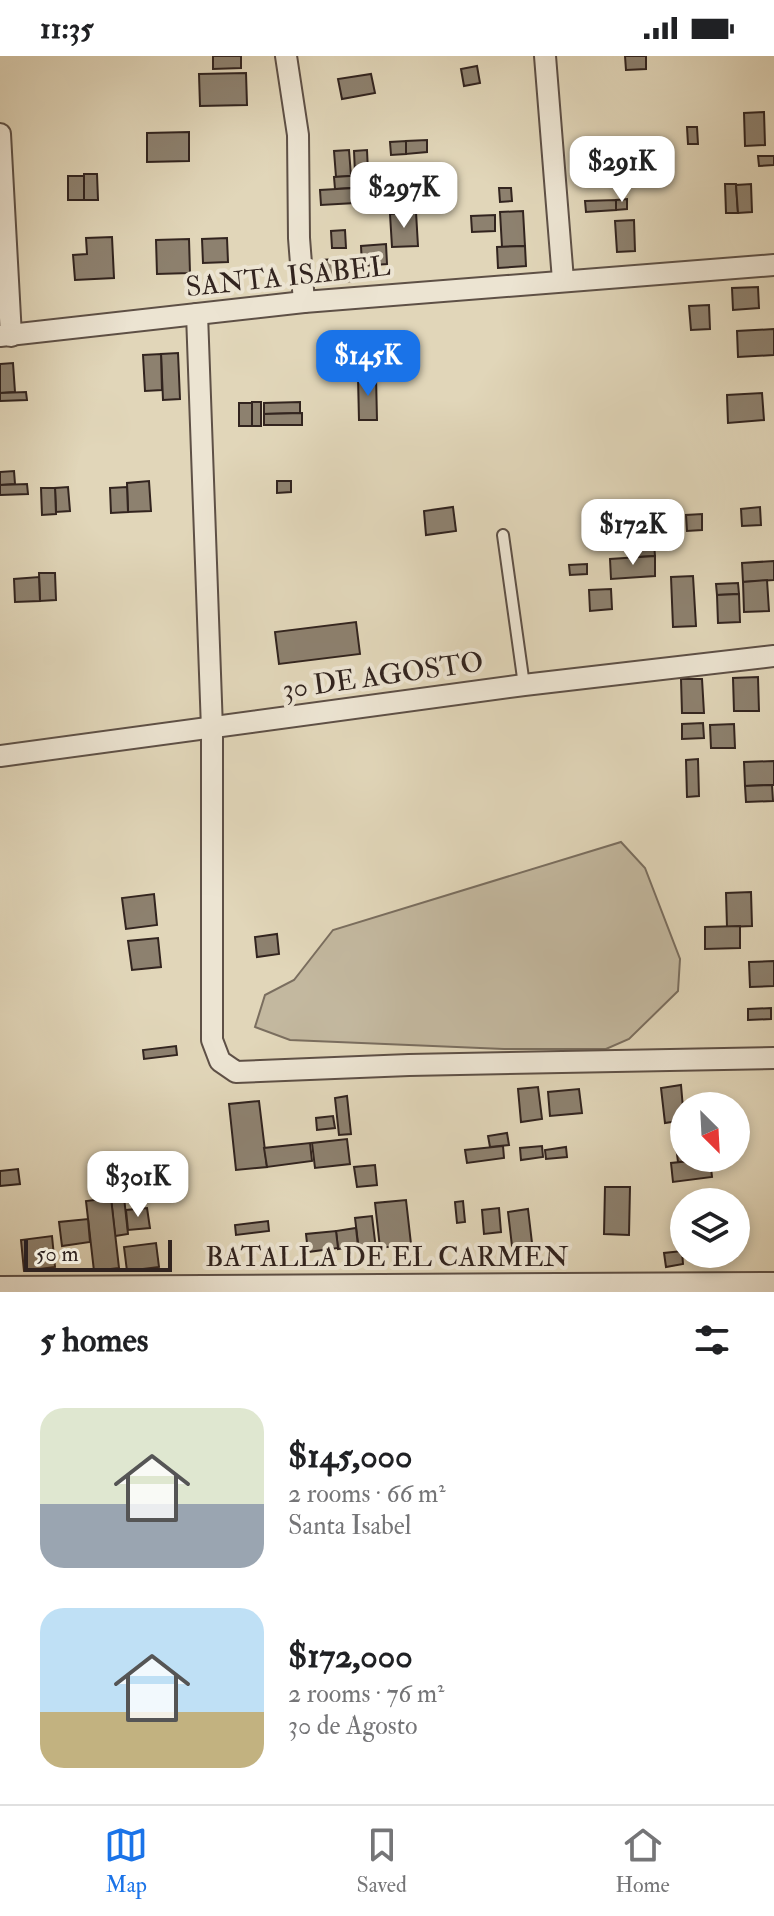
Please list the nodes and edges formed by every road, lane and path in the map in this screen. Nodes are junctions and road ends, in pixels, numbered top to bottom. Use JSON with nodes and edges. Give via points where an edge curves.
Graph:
{"nodes":[{"id":1,"x":286,"y":56,"type":"edge"},
{"id":2,"x":545,"y":56,"type":"edge"},
{"id":3,"x":0,"y":134,"type":"edge"},
{"id":4,"x":774,"y":265,"type":"edge"},
{"id":5,"x":563,"y":280,"type":"junction"},
{"id":6,"x":304,"y":302,"type":"junction"},
{"id":7,"x":197,"y":314,"type":"junction"},
{"id":8,"x":6,"y":336,"type":"edge"},
{"id":9,"x":503,"y":535,"type":"dead end"},
{"id":10,"x":774,"y":656,"type":"edge"},
{"id":11,"x":524,"y":685,"type":"junction"},
{"id":12,"x":212,"y":729,"type":"junction"},
{"id":13,"x":0,"y":756,"type":"edge"},
{"id":14,"x":774,"y":1058,"type":"edge"},
{"id":15,"x":774,"y":1283,"type":"edge"},
{"id":16,"x":0,"y":1287,"type":"edge"},
{"id":17,"x":210,"y":1289,"type":"edge"}],
"edges":[{"from":1,"to":6,"type":"street","via":[[298,135]]},
{"from":2,"to":5,"type":"street"},
{"from":3,"to":8,"type":"street"},
{"from":4,"to":5,"type":"street","name":"SANTA ISABEL"},
{"from":5,"to":6,"type":"street","name":"SANTA ISABEL"},
{"from":6,"to":7,"type":"street","name":"SANTA ISABEL"},
{"from":7,"to":8,"type":"street","name":"SANTA ISABEL"},
{"from":7,"to":12,"type":"street"},
{"from":9,"to":11,"type":"lane"},
{"from":10,"to":11,"type":"street","name":"30 DE AGOSTO"},
{"from":11,"to":12,"type":"street","name":"30 DE AGOSTO"},
{"from":12,"to":13,"type":"street","name":"30 DE AGOSTO"},
{"from":12,"to":14,"type":"street","via":[[212,1040],[220,1061],[236,1072]]},
{"from":15,"to":17,"type":"street","name":"BATALLA DE EL CARMEN"},
{"from":16,"to":17,"type":"street","name":"BATALLA DE EL CARMEN"}]}
